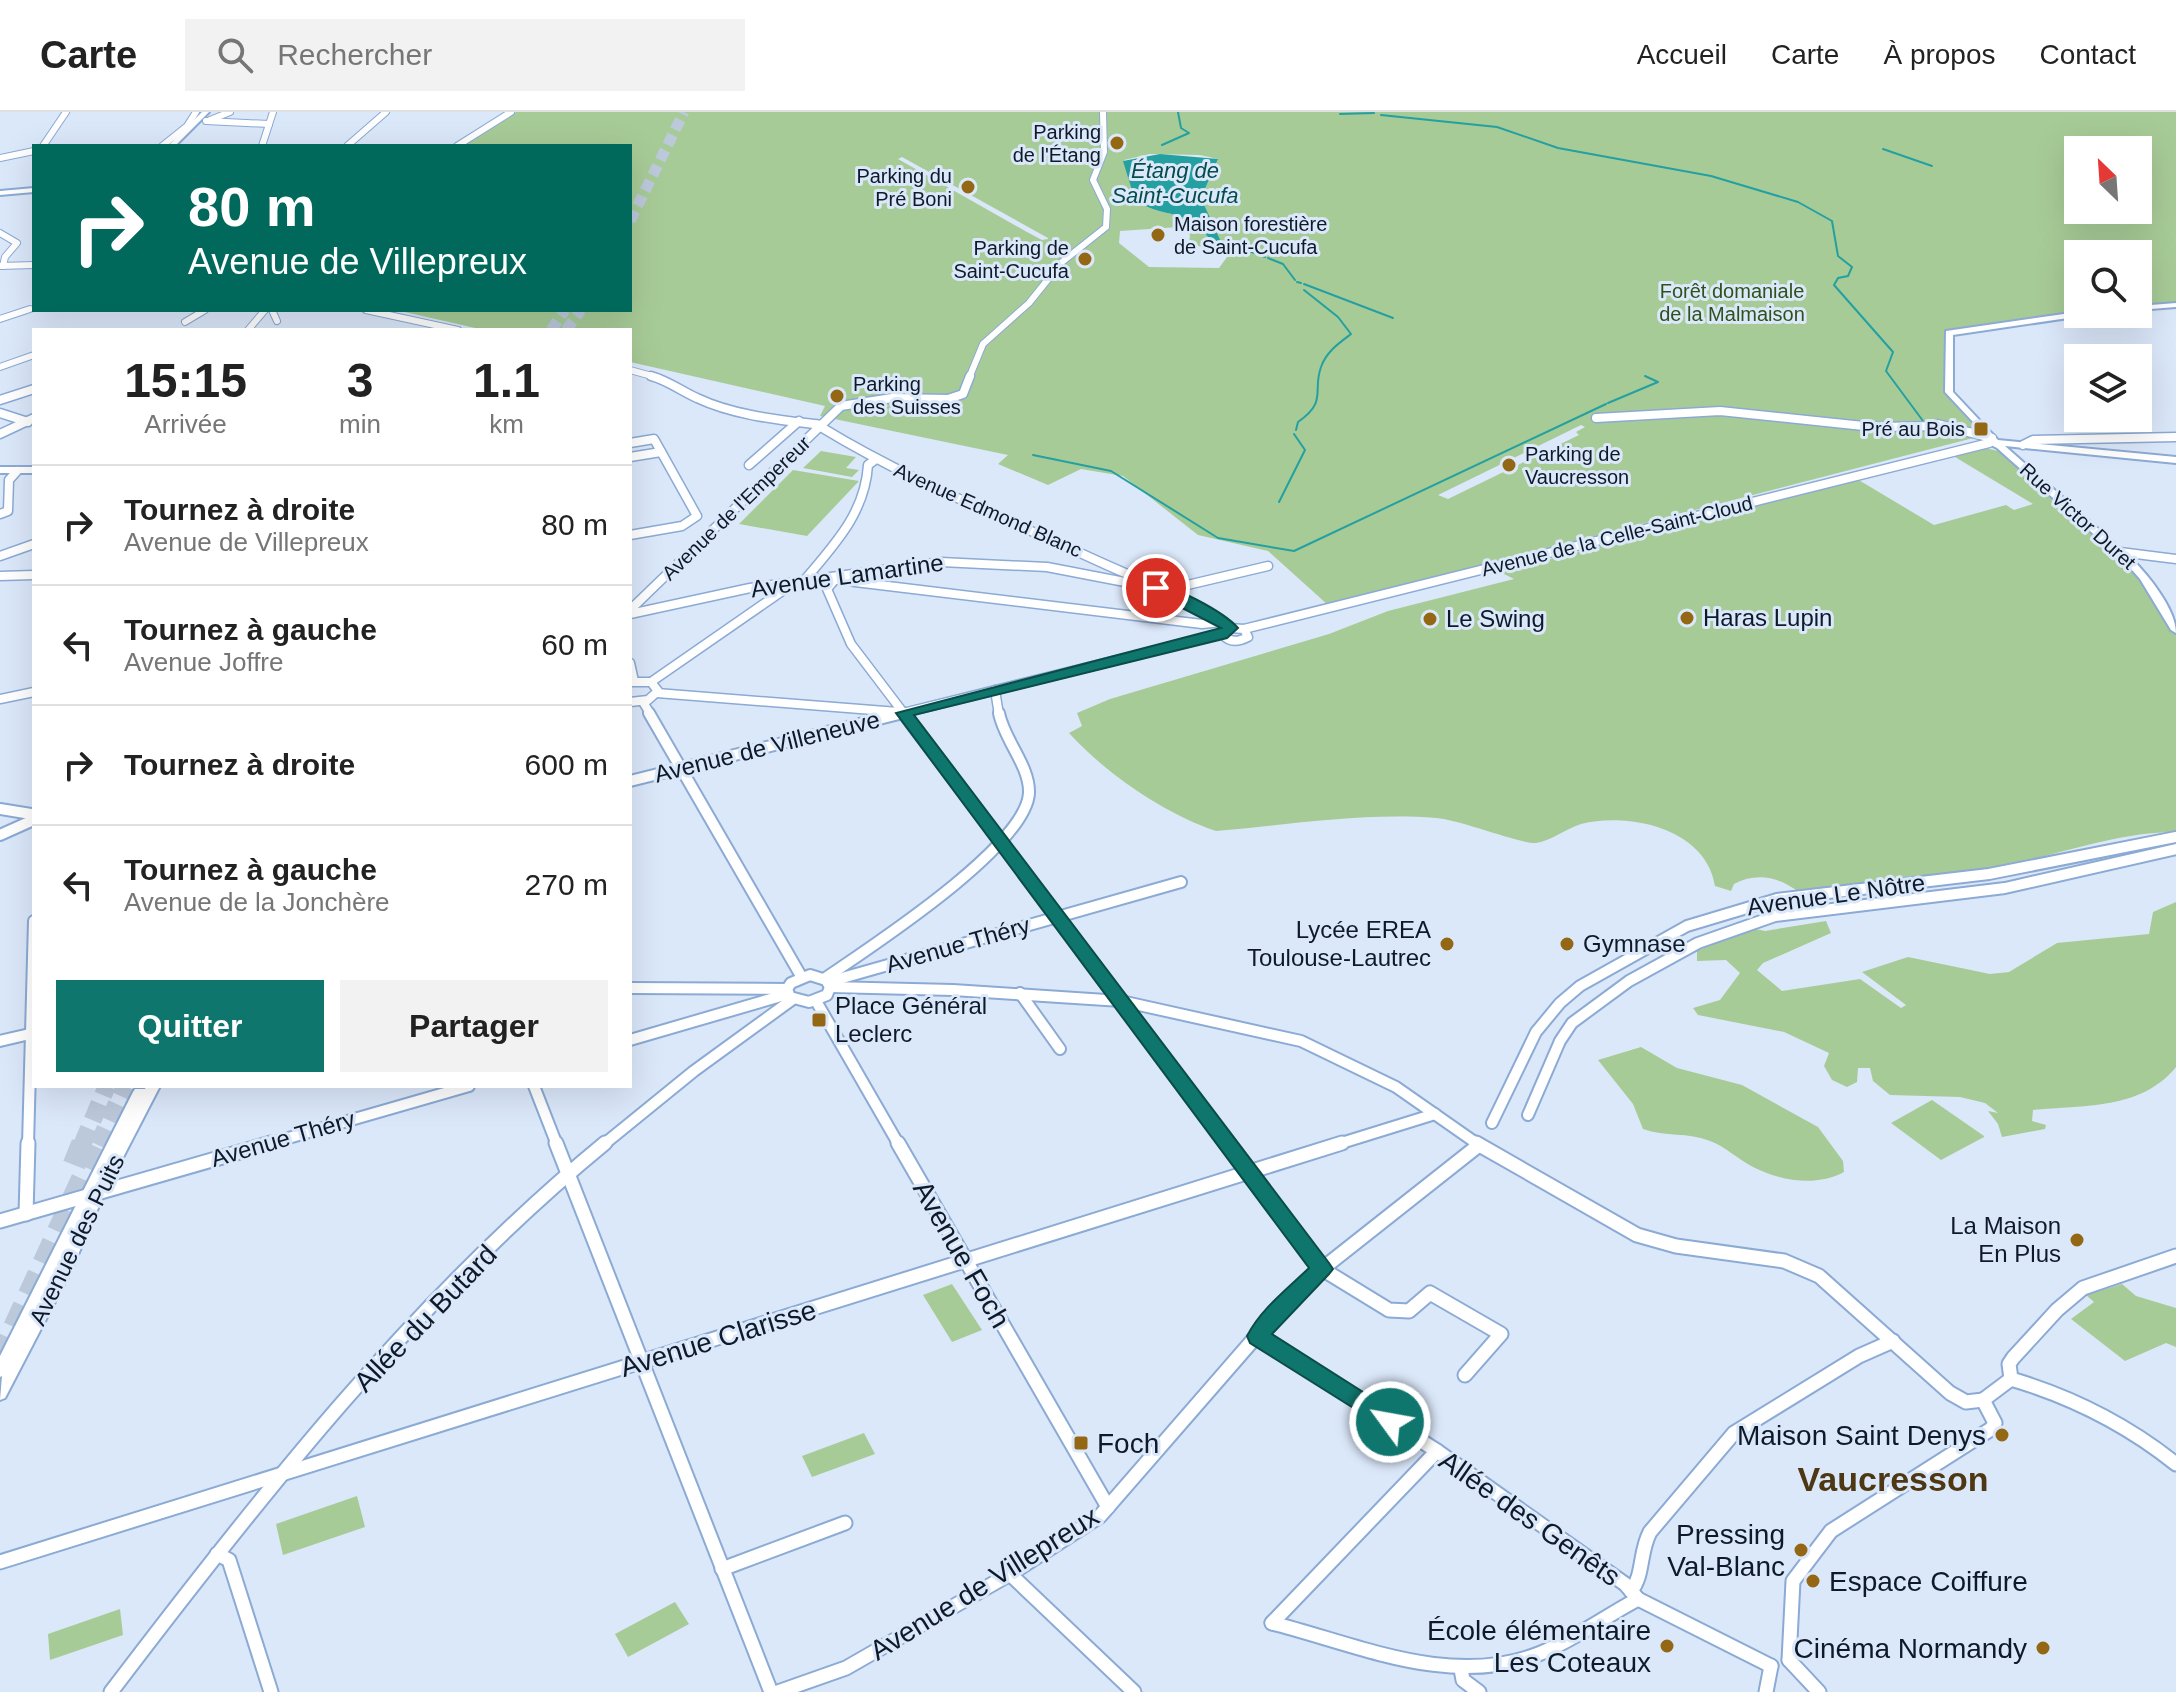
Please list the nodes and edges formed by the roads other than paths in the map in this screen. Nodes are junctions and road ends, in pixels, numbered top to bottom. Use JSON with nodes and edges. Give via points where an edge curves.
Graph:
{"nodes":[{"id":1,"x":66,"y":112,"type":"edge"},
{"id":2,"x":196,"y":112,"type":"edge"},
{"id":3,"x":206,"y":112,"type":"edge"},
{"id":4,"x":230,"y":112,"type":"edge"},
{"id":5,"x":273,"y":112,"type":"edge"},
{"id":6,"x":386,"y":112,"type":"edge"},
{"id":7,"x":511,"y":112,"type":"edge"},
{"id":8,"x":1103,"y":112,"type":"edge"},
{"id":9,"x":203,"y":122,"type":"junction"},
{"id":10,"x":269,"y":124,"type":"junction"},
{"id":11,"x":44,"y":144,"type":"edge"},
{"id":12,"x":164,"y":144,"type":"edge"},
{"id":13,"x":174,"y":144,"type":"edge"},
{"id":14,"x":263,"y":144,"type":"edge"},
{"id":15,"x":349,"y":144,"type":"edge"},
{"id":16,"x":460,"y":144,"type":"edge"},
{"id":17,"x":32,"y":151,"type":"edge"},
{"id":18,"x":0,"y":158,"type":"edge"},
{"id":19,"x":32,"y":190,"type":"edge"},
{"id":20,"x":0,"y":193,"type":"edge"},
{"id":21,"x":0,"y":233,"type":"edge"},
{"id":22,"x":32,"y":265,"type":"edge"},
{"id":23,"x":2,"y":266,"type":"edge"},
{"id":24,"x":2176,"y":305,"type":"edge"},
{"id":25,"x":2152,"y":307,"type":"edge"},
{"id":26,"x":30,"y":309,"type":"dead end"},
{"id":27,"x":202,"y":312,"type":"edge"},
{"id":28,"x":263,"y":312,"type":"edge"},
{"id":29,"x":273,"y":312,"type":"edge"},
{"id":30,"x":375,"y":312,"type":"edge"},
{"id":31,"x":396,"y":317,"type":"junction"},
{"id":32,"x":2064,"y":317,"type":"edge"},
{"id":33,"x":0,"y":319,"type":"edge"},
{"id":34,"x":277,"y":321,"type":"dead end"},
{"id":35,"x":185,"y":322,"type":"dead end"},
{"id":36,"x":250,"y":328,"type":"edge"},
{"id":37,"x":389,"y":328,"type":"edge"},
{"id":38,"x":448,"y":328,"type":"edge"},
{"id":39,"x":32,"y":356,"type":"edge"},
{"id":40,"x":0,"y":367,"type":"edge"},
{"id":41,"x":632,"y":371,"type":"edge"},
{"id":42,"x":32,"y":390,"type":"edge"},
{"id":43,"x":0,"y":400,"type":"edge"},
{"id":44,"x":0,"y":413,"type":"edge"},
{"id":45,"x":1596,"y":418,"type":"dead end"},
{"id":46,"x":32,"y":421,"type":"edge"},
{"id":47,"x":799,"y":421,"type":"junction"},
{"id":48,"x":822,"y":426,"type":"junction"},
{"id":49,"x":0,"y":434,"type":"edge"},
{"id":50,"x":2176,"y":437,"type":"edge"},
{"id":51,"x":1996,"y":442,"type":"junction"},
{"id":52,"x":632,"y":443,"type":"edge"},
{"id":53,"x":2023,"y":445,"type":"junction"},
{"id":54,"x":661,"y":452,"type":"junction"},
{"id":55,"x":632,"y":457,"type":"edge"},
{"id":56,"x":876,"y":459,"type":"junction"},
{"id":57,"x":2176,"y":460,"type":"edge"},
{"id":58,"x":749,"y":465,"type":"dead end"},
{"id":59,"x":0,"y":472,"type":"edge"},
{"id":60,"x":15,"y":472,"type":"junction"},
{"id":61,"x":32,"y":472,"type":"edge"},
{"id":62,"x":0,"y":514,"type":"edge"},
{"id":63,"x":632,"y":535,"type":"edge"},
{"id":64,"x":32,"y":545,"type":"edge"},
{"id":65,"x":2120,"y":552,"type":"junction"},
{"id":66,"x":0,"y":556,"type":"edge"},
{"id":67,"x":2176,"y":559,"type":"edge"},
{"id":68,"x":1268,"y":566,"type":"dead end"},
{"id":69,"x":1130,"y":574,"type":"junction"},
{"id":70,"x":32,"y":575,"type":"edge"},
{"id":71,"x":0,"y":576,"type":"edge"},
{"id":72,"x":831,"y":580,"type":"junction"},
{"id":73,"x":803,"y":582,"type":"junction"},
{"id":74,"x":1115,"y":582,"type":"junction"},
{"id":75,"x":792,"y":585,"type":"junction"},
{"id":76,"x":1159,"y":590,"type":"junction"},
{"id":77,"x":632,"y":610,"type":"edge"},
{"id":78,"x":632,"y":612,"type":"edge"},
{"id":79,"x":1226,"y":625,"type":"junction"},
{"id":80,"x":1244,"y":629,"type":"junction"},
{"id":81,"x":2176,"y":630,"type":"edge"},
{"id":82,"x":1222,"y":634,"type":"junction"},
{"id":83,"x":632,"y":681,"type":"edge"},
{"id":84,"x":651,"y":682,"type":"junction"},
{"id":85,"x":995,"y":690,"type":"junction"},
{"id":86,"x":32,"y":692,"type":"edge"},
{"id":87,"x":657,"y":693,"type":"junction"},
{"id":88,"x":0,"y":699,"type":"edge"},
{"id":89,"x":632,"y":702,"type":"edge"},
{"id":90,"x":643,"y":702,"type":"junction"},
{"id":91,"x":869,"y":710,"type":"junction"},
{"id":92,"x":904,"y":713,"type":"junction"},
{"id":93,"x":878,"y":719,"type":"junction"},
{"id":94,"x":681,"y":769,"type":"junction"},
{"id":95,"x":632,"y":781,"type":"edge"},
{"id":96,"x":0,"y":809,"type":"edge"},
{"id":97,"x":32,"y":818,"type":"edge"},
{"id":98,"x":0,"y":835,"type":"edge"},
{"id":99,"x":2176,"y":837,"type":"edge"},
{"id":100,"x":1002,"y":842,"type":"junction"},
{"id":101,"x":2176,"y":849,"type":"edge"},
{"id":102,"x":1181,"y":882,"type":"dead end"},
{"id":103,"x":1058,"y":917,"type":"junction"},
{"id":104,"x":801,"y":976,"type":"junction"},
{"id":105,"x":827,"y":983,"type":"junction"},
{"id":106,"x":632,"y":988,"type":"edge"},
{"id":107,"x":1020,"y":993,"type":"junction"},
{"id":108,"x":789,"y":994,"type":"junction"},
{"id":109,"x":816,"y":1001,"type":"junction"},
{"id":110,"x":1121,"y":1001,"type":"junction"},
{"id":111,"x":32,"y":1033,"type":"edge"},
{"id":112,"x":632,"y":1039,"type":"edge"},
{"id":113,"x":0,"y":1041,"type":"edge"},
{"id":114,"x":1060,"y":1049,"type":"dead end"},
{"id":115,"x":142,"y":1088,"type":"edge"},
{"id":116,"x":152,"y":1088,"type":"edge"},
{"id":117,"x":462,"y":1088,"type":"edge"},
{"id":118,"x":535,"y":1088,"type":"edge"},
{"id":119,"x":1435,"y":1114,"type":"junction"},
{"id":120,"x":1528,"y":1115,"type":"dead end"},
{"id":121,"x":1492,"y":1123,"type":"dead end"},
{"id":122,"x":1479,"y":1145,"type":"junction"},
{"id":123,"x":1249,"y":1173,"type":"junction"},
{"id":124,"x":568,"y":1174,"type":"junction"},
{"id":125,"x":92,"y":1196,"type":"junction"},
{"id":126,"x":26,"y":1214,"type":"junction"},
{"id":127,"x":0,"y":1221,"type":"edge"},
{"id":128,"x":2176,"y":1256,"type":"edge"},
{"id":129,"x":966,"y":1261,"type":"junction"},
{"id":130,"x":1322,"y":1269,"type":"junction"},
{"id":131,"x":1258,"y":1336,"type":"junction"},
{"id":132,"x":1893,"y":1341,"type":"junction"},
{"id":133,"x":640,"y":1362,"type":"junction"},
{"id":134,"x":0,"y":1371,"type":"edge"},
{"id":135,"x":1465,"y":1375,"type":"dead end"},
{"id":136,"x":2011,"y":1379,"type":"junction"},
{"id":137,"x":0,"y":1394,"type":"edge"},
{"id":138,"x":1983,"y":1400,"type":"junction"},
{"id":139,"x":1437,"y":1451,"type":"junction"},
{"id":140,"x":2176,"y":1464,"type":"edge"},
{"id":141,"x":283,"y":1473,"type":"junction"},
{"id":142,"x":1108,"y":1507,"type":"junction"},
{"id":143,"x":845,"y":1523,"type":"dead end"},
{"id":144,"x":217,"y":1554,"type":"junction"},
{"id":145,"x":0,"y":1562,"type":"edge"},
{"id":146,"x":722,"y":1569,"type":"junction"},
{"id":147,"x":1010,"y":1574,"type":"junction"},
{"id":148,"x":1634,"y":1595,"type":"junction"},
{"id":149,"x":1789,"y":1660,"type":"junction"},
{"id":150,"x":1771,"y":1666,"type":"junction"},
{"id":151,"x":1461,"y":1669,"type":"junction"},
{"id":152,"x":111,"y":1692,"type":"edge"},
{"id":153,"x":271,"y":1692,"type":"edge"},
{"id":154,"x":771,"y":1692,"type":"edge"},
{"id":155,"x":778,"y":1692,"type":"edge"},
{"id":156,"x":1134,"y":1692,"type":"edge"},
{"id":157,"x":1479,"y":1692,"type":"edge"},
{"id":158,"x":1766,"y":1692,"type":"edge"},
{"id":159,"x":1819,"y":1692,"type":"edge"}],
"edges":[{"from":1,"to":11,"type":"street"},
{"from":2,"to":12,"type":"street"},
{"from":3,"to":9,"type":"street"},
{"from":4,"to":9,"type":"street"},
{"from":5,"to":10,"type":"street"},
{"from":6,"to":15,"type":"street"},
{"from":7,"to":16,"type":"street"},
{"from":8,"to":48,"type":"street","name":"Avenue de l'Empereur","via":[[1104,152],[1093,180],[1107,209],[1106,227],[1062,262],[1029,303],[983,344],[963,394],[841,406]]},
{"from":9,"to":10,"type":"street"},
{"from":9,"to":13,"type":"street"},
{"from":10,"to":14,"type":"street"},
{"from":17,"to":18,"type":"street"},
{"from":19,"to":20,"type":"street"},
{"from":21,"to":23,"type":"street","via":[[17,243]]},
{"from":22,"to":23,"type":"street"},
{"from":24,"to":25,"type":"street"},
{"from":26,"to":33,"type":"street"},
{"from":27,"to":35,"type":"street"},
{"from":28,"to":36,"type":"street"},
{"from":29,"to":34,"type":"street"},
{"from":30,"to":31,"type":"street"},
{"from":31,"to":37,"type":"street"},
{"from":31,"to":38,"type":"street"},
{"from":32,"to":51,"type":"street","name":"Rue Victor Duret","via":[[1949,333],[1949,392]]},
{"from":39,"to":40,"type":"street"},
{"from":41,"to":47,"type":"street","via":[[667,380],[689,395],[727,408]]},
{"from":42,"to":43,"type":"street"},
{"from":44,"to":46,"type":"street"},
{"from":45,"to":51,"type":"street","via":[[1720,411],[1873,427],[1940,425]]},
{"from":46,"to":49,"type":"street"},
{"from":47,"to":48,"type":"street"},
{"from":47,"to":58,"type":"street"},
{"from":48,"to":56,"type":"street","name":"Avenue Edmond Blanc"},
{"from":48,"to":77,"type":"street","name":"Avenue de l'Empereur"},
{"from":50,"to":53,"type":"street","via":[[2033,440]]},
{"from":51,"to":53,"type":"street","name":"Avenue de la Celle-Saint-Cloud"},
{"from":51,"to":65,"type":"street","name":"Rue Victor Duret"},
{"from":51,"to":80,"type":"street","name":"Avenue de la Celle-Saint-Cloud"},
{"from":52,"to":54,"type":"street","via":[[654,439]]},
{"from":53,"to":57,"type":"street","name":"Avenue de la Celle-Saint-Cloud"},
{"from":54,"to":55,"type":"street"},
{"from":54,"to":63,"type":"street","via":[[696,514],[693,521]]},
{"from":56,"to":69,"type":"street","name":"Avenue Edmond Blanc"},
{"from":56,"to":73,"type":"street","via":[[868,465],[859,506]]},
{"from":59,"to":60,"type":"street"},
{"from":60,"to":61,"type":"street"},
{"from":60,"to":62,"type":"street","via":[[9,480],[8,511]]},
{"from":64,"to":66,"type":"street"},
{"from":65,"to":67,"type":"street"},
{"from":65,"to":81,"type":"street","name":"Rue Victor Duret","via":[[2144,577]]},
{"from":68,"to":76,"type":"street"},
{"from":69,"to":74,"type":"street"},
{"from":69,"to":76,"type":"street","name":"Avenue Edmond Blanc"},
{"from":70,"to":71,"type":"street"},
{"from":72,"to":73,"type":"street","name":"Avenue Lamartine"},
{"from":72,"to":74,"type":"street","name":"Avenue Lamartine","via":[[960,561],[1047,567]]},
{"from":72,"to":79,"type":"street"},
{"from":72,"to":92,"type":"street","via":[[827,589],[851,644]]},
{"from":73,"to":75,"type":"street","name":"Avenue Lamartine"},
{"from":74,"to":76,"type":"street","name":"Avenue Lamartine"},
{"from":75,"to":78,"type":"street","name":"Avenue Lamartine"},
{"from":75,"to":84,"type":"street"},
{"from":76,"to":79,"type":"street","name":"Avenue Edmond Blanc"},
{"from":79,"to":80,"type":"street","name":"Avenue de la Celle-Saint-Cloud"},
{"from":79,"to":82,"type":"street","name":"Avenue de la Celle-Saint-Cloud"},
{"from":80,"to":82,"type":"street","name":"Avenue de la Celle-Saint-Cloud","via":[[1248,637],[1239,641]]},
{"from":82,"to":85,"type":"street","name":"Avenue de la Celle-Saint-Cloud"},
{"from":83,"to":84,"type":"street"},
{"from":84,"to":87,"type":"street"},
{"from":85,"to":92,"type":"street","name":"Avenue de la Celle-Saint-Cloud"},
{"from":85,"to":100,"type":"street","via":[[1004,733],[1027,777],[1030,797],[1021,820]]},
{"from":86,"to":88,"type":"street"},
{"from":87,"to":90,"type":"street"},
{"from":87,"to":91,"type":"street","name":"Avenue de la Celle-Saint-Cloud"},
{"from":89,"to":90,"type":"street"},
{"from":90,"to":94,"type":"street"},
{"from":91,"to":92,"type":"street","name":"Avenue de la Celle-Saint-Cloud"},
{"from":91,"to":93,"type":"street"},
{"from":92,"to":93,"type":"street","name":"Avenue de Villeneuve"},
{"from":92,"to":100,"type":"street"},
{"from":93,"to":94,"type":"street","name":"Avenue de Villeneuve"},
{"from":94,"to":95,"type":"street","name":"Avenue de Villeneuve"},
{"from":94,"to":104,"type":"street"},
{"from":96,"to":97,"type":"street"},
{"from":97,"to":98,"type":"street"},
{"from":99,"to":121,"type":"street","name":"Avenue Le Nôtre","via":[[1989,874],[1777,899],[1687,926],[1580,986],[1560,1003],[1536,1032]]},
{"from":100,"to":103,"type":"street"},
{"from":100,"to":105,"type":"street"},
{"from":101,"to":120,"type":"street","name":"Avenue Le Nôtre","via":[[2005,888],[1775,916],[1698,943],[1619,987],[1572,1023]]},
{"from":102,"to":103,"type":"street","name":"Avenue Théry"},
{"from":103,"to":105,"type":"street","name":"Avenue Théry"},
{"from":103,"to":110,"type":"street"},
{"from":104,"to":105,"type":"street"},
{"from":104,"to":108,"type":"street","name":"Allée du Butard"},
{"from":105,"to":107,"type":"street"},
{"from":105,"to":109,"type":"street","via":[[827,995]]},
{"from":106,"to":108,"type":"street"},
{"from":107,"to":110,"type":"street"},
{"from":107,"to":114,"type":"street"},
{"from":108,"to":109,"type":"street"},
{"from":108,"to":112,"type":"street"},
{"from":108,"to":124,"type":"street","name":"Allée du Butard"},
{"from":109,"to":129,"type":"street","name":"Avenue Foch"},
{"from":110,"to":119,"type":"street","via":[[1301,1041],[1396,1087]]},
{"from":110,"to":123,"type":"street"},
{"from":111,"to":113,"type":"street"},
{"from":111,"to":126,"type":"street"},
{"from":115,"to":125,"type":"street","name":"Avenue des Puits"},
{"from":116,"to":125,"type":"street","name":"Avenue des Puits"},
{"from":117,"to":125,"type":"street","name":"Avenue Théry"},
{"from":118,"to":124,"type":"street"},
{"from":119,"to":122,"type":"street"},
{"from":119,"to":123,"type":"street","name":"Avenue Clarisse"},
{"from":122,"to":130,"type":"street","name":"Avenue de Villepreux"},
{"from":122,"to":132,"type":"street","via":[[1637,1235],[1676,1246],[1784,1261],[1819,1276]]},
{"from":123,"to":129,"type":"street","name":"Avenue Clarisse"},
{"from":123,"to":130,"type":"street"},
{"from":124,"to":133,"type":"street"},
{"from":124,"to":141,"type":"street","name":"Allée du Butard","via":[[409,1329]]},
{"from":125,"to":126,"type":"street","name":"Avenue Théry"},
{"from":125,"to":134,"type":"street","name":"Avenue des Puits"},
{"from":125,"to":137,"type":"street","name":"Avenue des Puits","via":[[64,1271]]},
{"from":126,"to":127,"type":"street","name":"Avenue Théry"},
{"from":128,"to":136,"type":"street","via":[[2078,1292],[2013,1358]]},
{"from":129,"to":133,"type":"street","name":"Avenue Clarisse"},
{"from":129,"to":142,"type":"street","name":"Avenue Foch"},
{"from":130,"to":131,"type":"street","name":"Avenue de Villepreux"},
{"from":130,"to":135,"type":"street","via":[[1389,1310],[1409,1311],[1430,1293],[1501,1334]]},
{"from":131,"to":139,"type":"street","name":"Allée des Genêts"},
{"from":131,"to":142,"type":"street","name":"Avenue de Villepreux"},
{"from":132,"to":138,"type":"street","via":[[1957,1398]]},
{"from":132,"to":148,"type":"street","via":[[1859,1356],[1734,1433],[1650,1532],[1641,1550]]},
{"from":133,"to":141,"type":"street","name":"Avenue Clarisse"},
{"from":133,"to":146,"type":"street"},
{"from":136,"to":138,"type":"street"},
{"from":136,"to":140,"type":"street","via":[[2100,1411],[2140,1434]]},
{"from":138,"to":149,"type":"street","via":[[1995,1423],[1991,1429],[1831,1531],[1793,1581]]},
{"from":139,"to":148,"type":"street","name":"Allée des Genêts"},
{"from":139,"to":151,"type":"street","via":[[1272,1623],[1395,1660]]},
{"from":141,"to":144,"type":"street","name":"Allée du Butard"},
{"from":141,"to":145,"type":"street","name":"Avenue Clarisse"},
{"from":142,"to":147,"type":"street","name":"Avenue de Villepreux"},
{"from":143,"to":146,"type":"street"},
{"from":144,"to":152,"type":"street","name":"Allée du Butard"},
{"from":144,"to":153,"type":"street","via":[[229,1560]]},
{"from":146,"to":154,"type":"street"},
{"from":147,"to":155,"type":"street","name":"Avenue de Villepreux","via":[[846,1668]]},
{"from":147,"to":156,"type":"street"},
{"from":148,"to":150,"type":"street","name":"Allée des Genêts"},
{"from":148,"to":151,"type":"street","via":[[1540,1654]]},
{"from":149,"to":150,"type":"street"},
{"from":149,"to":159,"type":"street"},
{"from":150,"to":158,"type":"street"},
{"from":151,"to":157,"type":"street","via":[[1463,1680]]}]}
